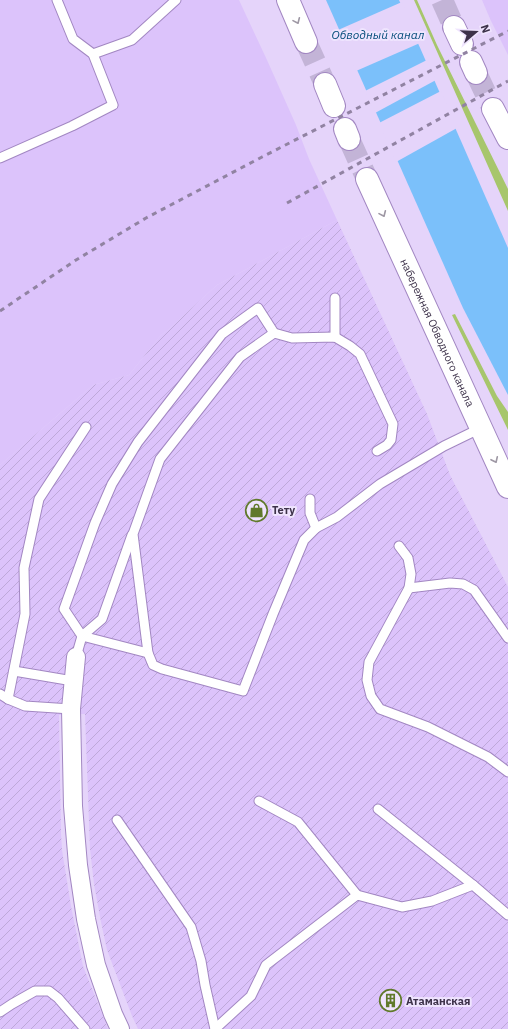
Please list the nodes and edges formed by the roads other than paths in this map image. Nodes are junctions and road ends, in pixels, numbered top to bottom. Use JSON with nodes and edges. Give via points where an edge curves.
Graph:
{"nodes":[{"id":1,"x":57,"y":0,"type":"edge"},
{"id":2,"x":176,"y":0,"type":"edge"},
{"id":3,"x":288,"y":0,"type":"edge"},
{"id":4,"x":306,"y":42,"type":"tunnel mouth"},
{"id":5,"x":93,"y":54,"type":"junction"},
{"id":6,"x":325,"y":84,"type":"tunnel mouth"},
{"id":7,"x":334,"y":106,"type":"dead end"},
{"id":8,"x":493,"y":109,"type":"tunnel mouth"},
{"id":9,"x":508,"y":138,"type":"edge"},
{"id":10,"x":0,"y":158,"type":"edge"},
{"id":11,"x":367,"y":179,"type":"tunnel mouth"},
{"id":12,"x":335,"y":298,"type":"dead end"},
{"id":13,"x":274,"y":333,"type":"junction"},
{"id":14,"x":335,"y":337,"type":"junction"},
{"id":15,"x":86,"y":427,"type":"dead end"},
{"id":16,"x":480,"y":428,"type":"junction"},
{"id":17,"x":377,"y":451,"type":"dead end"},
{"id":18,"x":508,"y":487,"type":"edge"},
{"id":19,"x":310,"y":499,"type":"dead end"},
{"id":20,"x":316,"y":528,"type":"junction"},
{"id":21,"x":132,"y":534,"type":"junction"},
{"id":22,"x":399,"y":546,"type":"dead end"},
{"id":23,"x":409,"y":588,"type":"junction"},
{"id":24,"x":82,"y":636,"type":"junction"},
{"id":25,"x":508,"y":638,"type":"edge"},
{"id":26,"x":148,"y":653,"type":"junction"},
{"id":27,"x":76,"y":657,"type":"joint"},
{"id":28,"x":14,"y":672,"type":"junction"},
{"id":29,"x":74,"y":681,"type":"junction"},
{"id":30,"x":4,"y":697,"type":"edge"},
{"id":31,"x":71,"y":709,"type":"junction"},
{"id":32,"x":508,"y":772,"type":"edge"},
{"id":33,"x":259,"y":801,"type":"dead end"},
{"id":34,"x":378,"y":809,"type":"dead end"},
{"id":35,"x":117,"y":820,"type":"dead end"},
{"id":36,"x":473,"y":885,"type":"junction"},
{"id":37,"x":357,"y":895,"type":"junction"},
{"id":38,"x":508,"y":915,"type":"edge"},
{"id":39,"x":0,"y":1012,"type":"edge"},
{"id":40,"x":85,"y":1029,"type":"edge"},
{"id":41,"x":120,"y":1029,"type":"edge"},
{"id":42,"x":215,"y":1029,"type":"edge"}],
"edges":[{"from":1,"to":5,"type":"lane","via":[[74,39]]},
{"from":2,"to":5,"type":"lane","via":[[132,40]]},
{"from":3,"to":4,"type":"main road","one_way":true},
{"from":5,"to":10,"type":"lane","via":[[113,105]]},
{"from":6,"to":7,"type":"main road"},
{"from":8,"to":9,"type":"main road"},
{"from":11,"to":16,"type":"main road","name":"набережная Обводного канала","one_way":true},
{"from":12,"to":14,"type":"lane"},
{"from":13,"to":14,"type":"lane","via":[[292,338]]},
{"from":13,"to":21,"type":"lane","via":[[240,357],[160,459]]},
{"from":13,"to":24,"type":"lane","via":[[258,308],[222,334],[138,442],[112,484],[64,609]]},
{"from":14,"to":17,"type":"lane","via":[[360,354],[393,424],[391,440]]},
{"from":15,"to":28,"type":"lane","via":[[40,499],[24,568],[25,614]]},
{"from":16,"to":18,"type":"main road","name":"набережная Обводного канала","one_way":true},
{"from":16,"to":20,"type":"lane","via":[[407,467],[337,517]]},
{"from":19,"to":20,"type":"lane","via":[[310,513]]},
{"from":20,"to":26,"type":"lane","via":[[304,540],[243,691],[162,669],[153,665]]},
{"from":21,"to":24,"type":"lane","via":[[102,619]]},
{"from":21,"to":26,"type":"lane"},
{"from":22,"to":23,"type":"lane","via":[[408,558],[411,574]]},
{"from":23,"to":25,"type":"lane","via":[[463,584],[474,590]]},
{"from":23,"to":32,"type":"lane","via":[[369,662],[367,680],[371,696],[380,709],[428,727],[488,757]]},
{"from":24,"to":26,"type":"lane"},
{"from":24,"to":27,"type":"lane"},
{"from":27,"to":29,"type":"street"},
{"from":28,"to":29,"type":"lane"},
{"from":28,"to":30,"type":"lane"},
{"from":29,"to":31,"type":"street"},
{"from":30,"to":31,"type":"lane","via":[[25,706]]},
{"from":31,"to":41,"type":"street","via":[[73,806],[86,919],[96,965]]},
{"from":33,"to":37,"type":"lane","via":[[298,822]]},
{"from":34,"to":36,"type":"lane"},
{"from":35,"to":42,"type":"lane","via":[[191,927]]},
{"from":36,"to":37,"type":"lane","via":[[432,901],[402,906]]},
{"from":36,"to":38,"type":"lane"},
{"from":37,"to":42,"type":"lane","via":[[266,965],[251,996]]},
{"from":39,"to":40,"type":"lane","via":[[35,991],[49,991]]}]}
